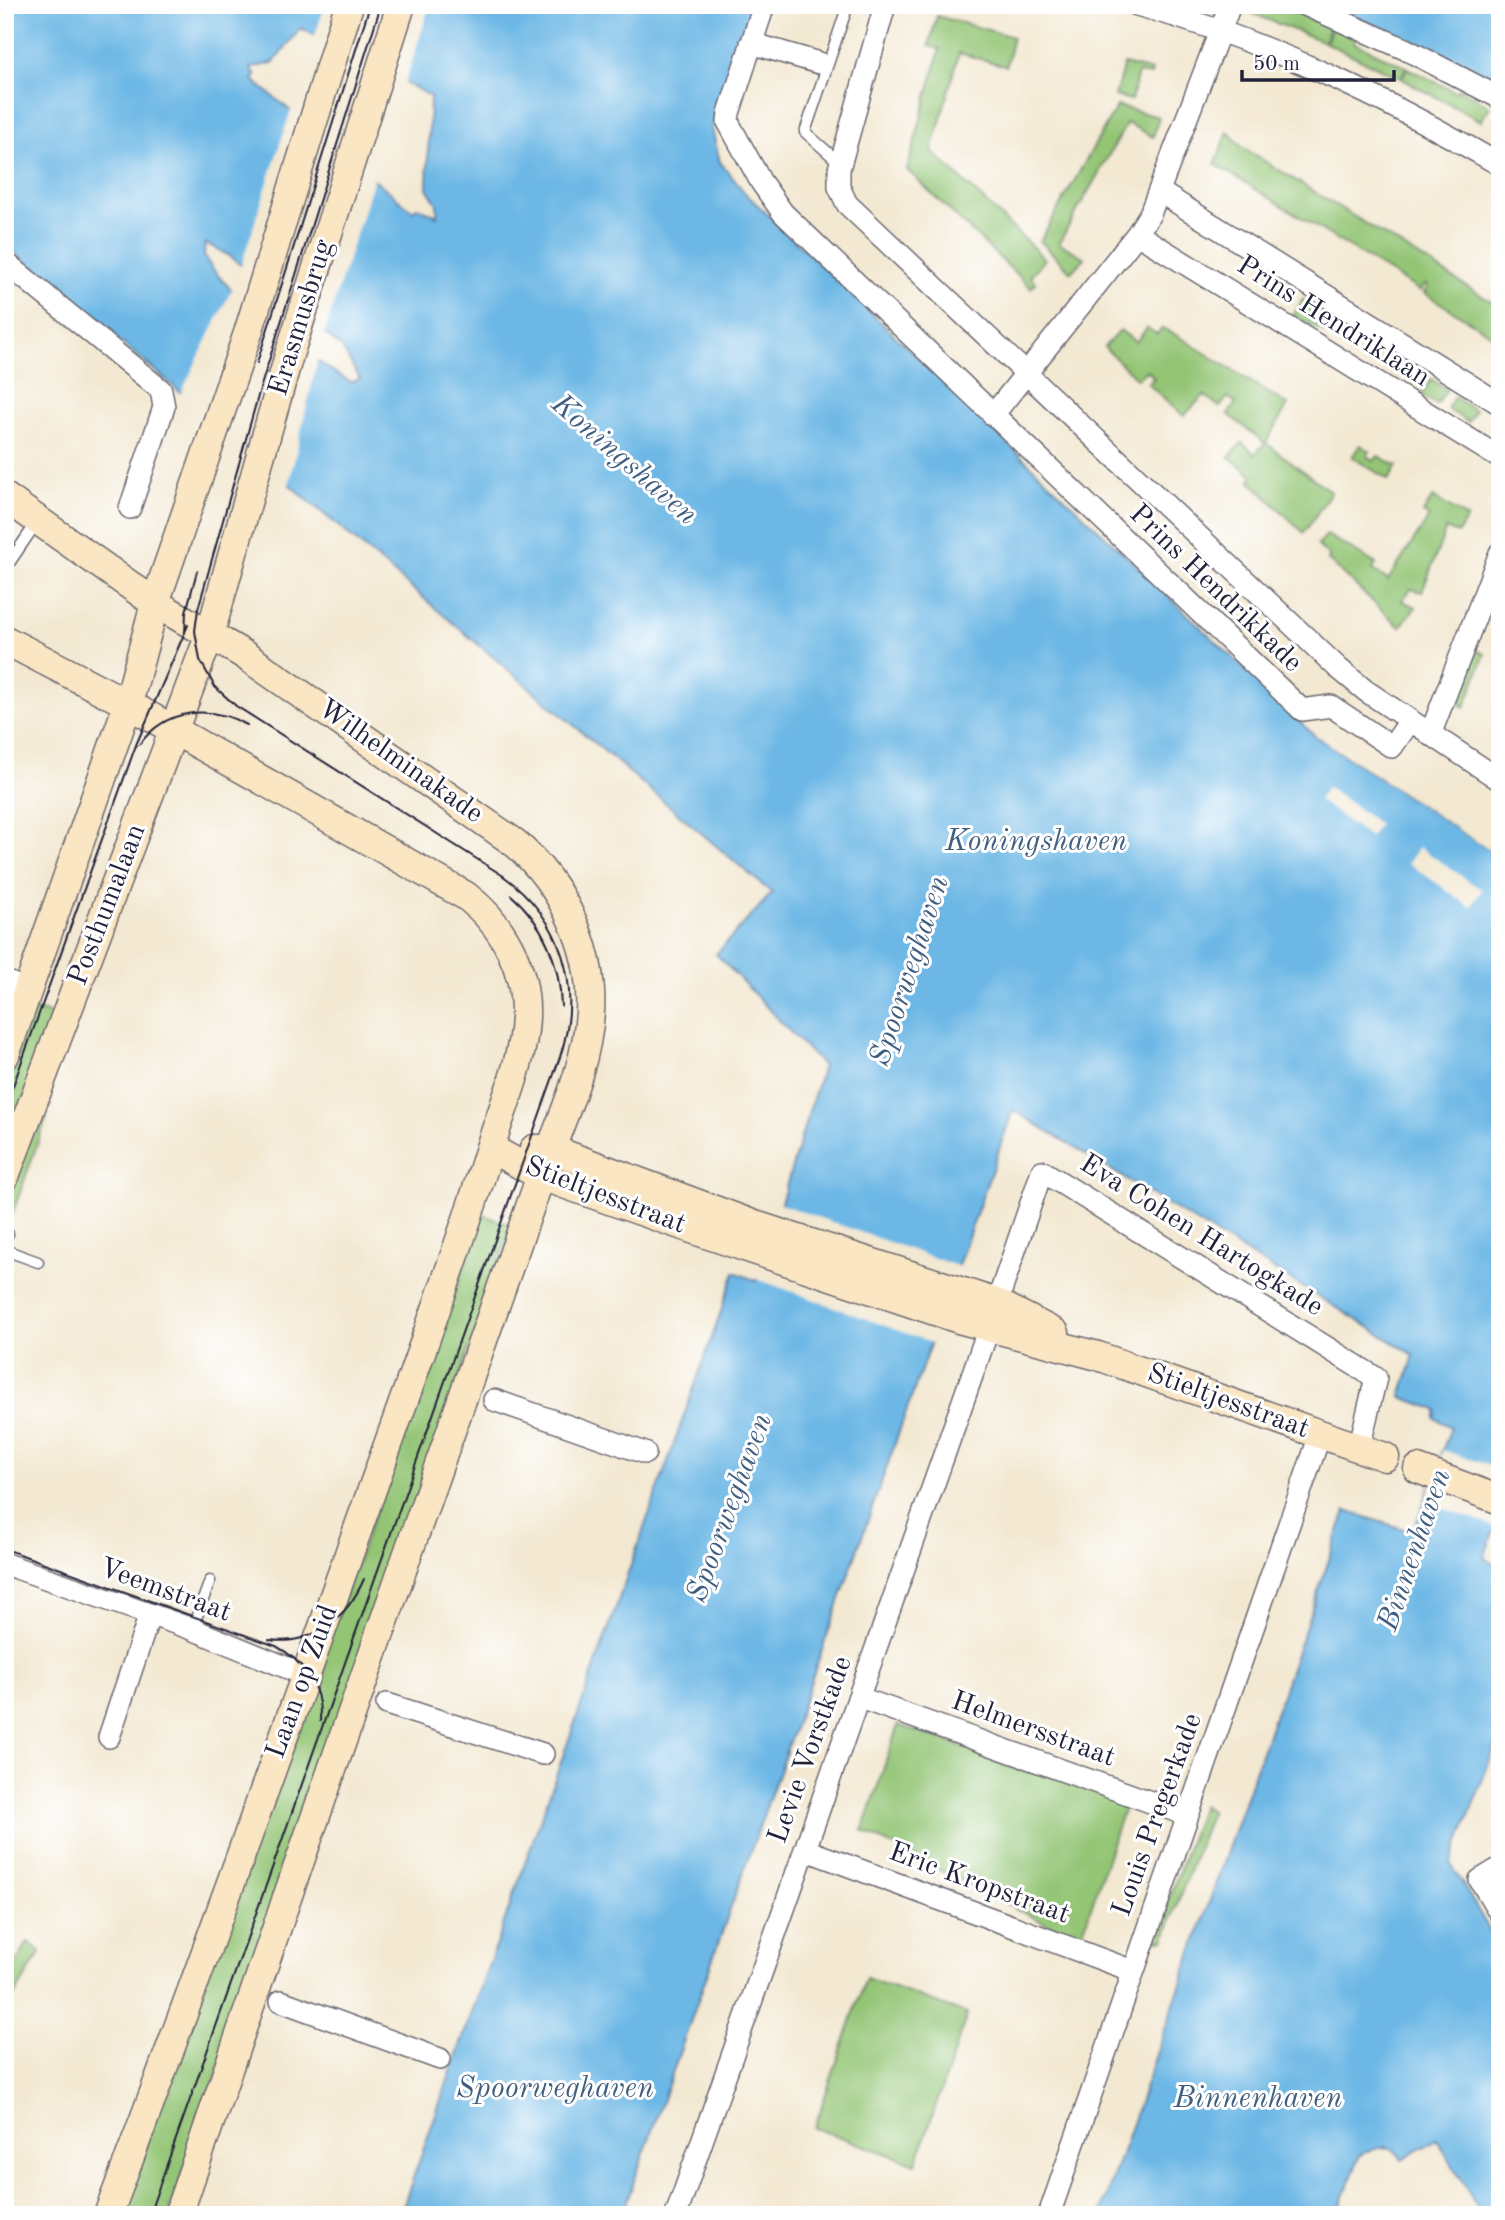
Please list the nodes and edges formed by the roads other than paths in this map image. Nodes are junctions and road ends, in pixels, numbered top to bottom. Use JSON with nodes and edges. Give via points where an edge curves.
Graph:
{"nodes":[{"id":1,"x":349,"y":5,"type":"edge"},
{"id":2,"x":401,"y":5,"type":"edge"},
{"id":3,"x":764,"y":5,"type":"edge"},
{"id":4,"x":848,"y":5,"type":"edge"},
{"id":5,"x":885,"y":5,"type":"edge"},
{"id":6,"x":1138,"y":5,"type":"edge"},
{"id":7,"x":1230,"y":5,"type":"edge"},
{"id":8,"x":1306,"y":5,"type":"edge"},
{"id":9,"x":1220,"y":30,"type":"junction"},
{"id":10,"x":751,"y":43,"type":"junction"},
{"id":11,"x":819,"y":63,"type":"dead end"},
{"id":12,"x":1500,"y":98,"type":"edge"},
{"id":13,"x":841,"y":164,"type":"junction"},
{"id":14,"x":1500,"y":165,"type":"edge"},
{"id":15,"x":1160,"y":192,"type":"junction"},
{"id":16,"x":1138,"y":234,"type":"junction"},
{"id":17,"x":5,"y":262,"type":"edge"},
{"id":18,"x":1027,"y":374,"type":"junction"},
{"id":19,"x":1500,"y":404,"type":"edge"},
{"id":20,"x":993,"y":415,"type":"junction"},
{"id":21,"x":1500,"y":458,"type":"edge"},
{"id":22,"x":5,"y":497,"type":"edge"},
{"id":23,"x":130,"y":508,"type":"dead end"},
{"id":24,"x":38,"y":520,"type":"junction"},
{"id":25,"x":1500,"y":552,"type":"edge"},
{"id":26,"x":5,"y":569,"type":"edge"},
{"id":27,"x":155,"y":603,"type":"junction"},
{"id":28,"x":210,"y":634,"type":"junction"},
{"id":29,"x":5,"y":640,"type":"edge"},
{"id":30,"x":128,"y":705,"type":"junction"},
{"id":31,"x":1410,"y":721,"type":"junction"},
{"id":32,"x":173,"y":733,"type":"junction"},
{"id":33,"x":1430,"y":735,"type":"junction"},
{"id":34,"x":1500,"y":780,"type":"edge"},
{"id":35,"x":17,"y":986,"type":"edge"},
{"id":36,"x":5,"y":1055,"type":"edge"},
{"id":37,"x":490,"y":1147,"type":"junction"},
{"id":38,"x":551,"y":1150,"type":"junction"},
{"id":39,"x":5,"y":1176,"type":"edge"},
{"id":40,"x":541,"y":1176,"type":"junction"},
{"id":41,"x":750,"y":1236,"type":"junction"},
{"id":42,"x":5,"y":1250,"type":"edge"},
{"id":43,"x":38,"y":1262,"type":"dead end"},
{"id":44,"x":984,"y":1308,"type":"junction"},
{"id":45,"x":494,"y":1400,"type":"dead end"},
{"id":46,"x":1320,"y":1435,"type":"junction"},
{"id":47,"x":1359,"y":1448,"type":"junction"},
{"id":48,"x":645,"y":1452,"type":"dead end"},
{"id":49,"x":1385,"y":1457,"type":"dead end"},
{"id":50,"x":1426,"y":1472,"type":"dead end"},
{"id":51,"x":1500,"y":1500,"type":"edge"},
{"id":52,"x":5,"y":1564,"type":"edge"},
{"id":53,"x":210,"y":1581,"type":"dead end"},
{"id":54,"x":150,"y":1614,"type":"junction"},
{"id":55,"x":192,"y":1629,"type":"junction"},
{"id":56,"x":304,"y":1675,"type":"junction"},
{"id":57,"x":860,"y":1698,"type":"junction"},
{"id":58,"x":387,"y":1704,"type":"dead end"},
{"id":59,"x":109,"y":1737,"type":"dead end"},
{"id":60,"x":543,"y":1754,"type":"dead end"},
{"id":61,"x":1187,"y":1815,"type":"junction"},
{"id":62,"x":806,"y":1850,"type":"junction"},
{"id":63,"x":1500,"y":1868,"type":"edge"},
{"id":64,"x":1500,"y":1913,"type":"edge"},
{"id":65,"x":1133,"y":1971,"type":"junction"},
{"id":66,"x":281,"y":2001,"type":"dead end"},
{"id":67,"x":440,"y":2059,"type":"dead end"},
{"id":68,"x":108,"y":2215,"type":"edge"},
{"id":69,"x":178,"y":2215,"type":"edge"},
{"id":70,"x":676,"y":2215,"type":"edge"},
{"id":71,"x":1049,"y":2215,"type":"edge"}],
"edges":[{"from":1,"to":27,"type":"main road","name":"Erasmusbrug","via":[[248,333]]},
{"from":2,"to":28,"type":"main road","name":"Erasmusbrug","via":[[289,355]]},
{"from":3,"to":10,"type":"street","name":"Prins Hendrikkade"},
{"from":4,"to":13,"type":"lane","via":[[805,132]]},
{"from":5,"to":13,"type":"street"},
{"from":6,"to":9,"type":"street"},
{"from":7,"to":9,"type":"street"},
{"from":8,"to":12,"type":"street"},
{"from":9,"to":14,"type":"street","via":[[1354,86]]},
{"from":9,"to":15,"type":"street"},
{"from":10,"to":11,"type":"street"},
{"from":10,"to":20,"type":"street","name":"Prins Hendrikkade","via":[[729,113],[730,127],[772,200]]},
{"from":13,"to":18,"type":"street","name":"Prins Hendrikkade","via":[[841,195]]},
{"from":15,"to":16,"type":"street"},
{"from":15,"to":19,"type":"street","name":"Prins Hendriklaan"},
{"from":16,"to":18,"type":"street"},
{"from":16,"to":21,"type":"street","name":"Prins Hendriklaan"},
{"from":17,"to":23,"type":"street","via":[[161,390],[164,407]]},
{"from":18,"to":20,"type":"street"},
{"from":18,"to":31,"type":"street","name":"Prins Hendrikkade","via":[[1338,668]]},
{"from":20,"to":31,"type":"street","name":"Prins Hendrikkade","via":[[1302,710],[1331,706],[1392,747]]},
{"from":22,"to":24,"type":"main road","name":"Wilhelminakade"},
{"from":24,"to":26,"type":"lane"},
{"from":24,"to":27,"type":"main road","name":"Wilhelminakade"},
{"from":25,"to":33,"type":"street"},
{"from":27,"to":28,"type":"main road","name":"Wilhelminakade"},
{"from":27,"to":30,"type":"main road","name":"Posthumalaan"},
{"from":28,"to":32,"type":"main road","name":"Posthumalaan"},
{"from":28,"to":38,"type":"main road","name":"Wilhelminakade","via":[[493,826],[523,850],[555,890],[586,958],[591,1011],[578,1073]]},
{"from":29,"to":30,"type":"main road"},
{"from":30,"to":32,"type":"main road"},
{"from":30,"to":35,"type":"main road","name":"Posthumalaan","via":[[69,866]]},
{"from":31,"to":33,"type":"street","name":"Prins Hendrikkade"},
{"from":32,"to":37,"type":"main road","via":[[466,895],[495,924],[519,972],[525,1014],[515,1069]]},
{"from":32,"to":39,"type":"main road","name":"Posthumalaan"},
{"from":33,"to":34,"type":"street","name":"Prins Hendrikkade"},
{"from":35,"to":36,"type":"main road","name":"Posthumalaan"},
{"from":37,"to":38,"type":"main road","name":"Stieltjesstraat"},
{"from":37,"to":40,"type":"main road","name":"Stieltjesstraat"},
{"from":37,"to":56,"type":"main road","name":"Laan op Zuid","via":[[473,1206]]},
{"from":38,"to":40,"type":"main road","name":"Laan op Zuid"},
{"from":38,"to":41,"type":"main road","name":"Stieltjesstraat"},
{"from":40,"to":41,"type":"main road","name":"Stieltjesstraat"},
{"from":40,"to":69,"type":"main road","name":"Laan op Zuid"},
{"from":41,"to":44,"type":"main road","name":"Stieltjesstraat"},
{"from":42,"to":43,"type":"lane"},
{"from":44,"to":46,"type":"main road","name":"Stieltjesstraat","via":[[1098,1356]]},
{"from":44,"to":47,"type":"street","name":"Eva Cohen Hartogkade","via":[[1042,1171],[1376,1378]]},
{"from":44,"to":57,"type":"street","name":"Levie Vorstkade"},
{"from":45,"to":48,"type":"street"},
{"from":46,"to":47,"type":"main road","name":"Stieltjesstraat"},
{"from":46,"to":61,"type":"street","name":"Louis Pregerkade"},
{"from":47,"to":49,"type":"main road","name":"Stieltjesstraat"},
{"from":50,"to":51,"type":"main road"},
{"from":52,"to":54,"type":"street","name":"Veemstraat"},
{"from":53,"to":55,"type":"lane"},
{"from":54,"to":55,"type":"street","name":"Veemstraat"},
{"from":54,"to":59,"type":"street"},
{"from":55,"to":56,"type":"street","name":"Veemstraat"},
{"from":56,"to":68,"type":"main road","name":"Laan op Zuid"},
{"from":57,"to":61,"type":"street","name":"Helmersstraat"},
{"from":57,"to":62,"type":"street","name":"Levie Vorstkade"},
{"from":58,"to":60,"type":"street"},
{"from":61,"to":65,"type":"street","name":"Louis Pregerkade"},
{"from":62,"to":65,"type":"street","name":"Eric Kropstraat"},
{"from":62,"to":70,"type":"street","name":"Levie Vorstkade"},
{"from":63,"to":64,"type":"street","via":[[1480,1880]]},
{"from":65,"to":71,"type":"street","name":"Louis Pregerkade"},
{"from":66,"to":67,"type":"street"}]}
